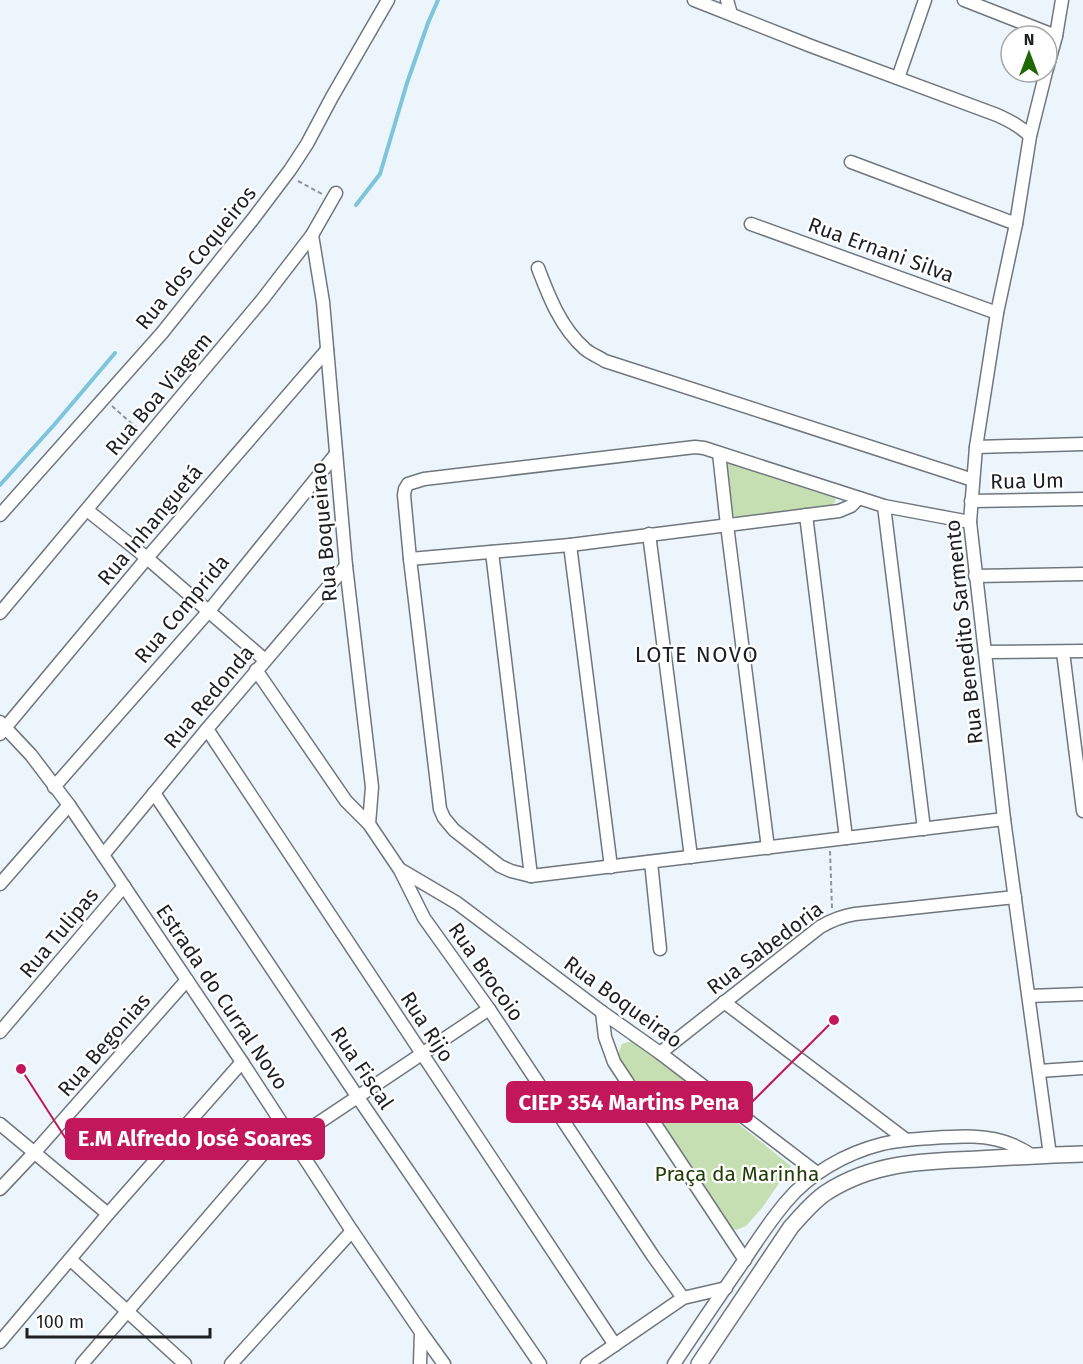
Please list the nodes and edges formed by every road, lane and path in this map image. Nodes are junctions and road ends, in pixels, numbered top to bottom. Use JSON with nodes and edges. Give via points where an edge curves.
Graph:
{"nodes":[{"id":1,"x":388,"y":0,"type":"edge"},
{"id":2,"x":694,"y":0,"type":"edge"},
{"id":3,"x":727,"y":0,"type":"edge"},
{"id":4,"x":925,"y":0,"type":"edge"},
{"id":5,"x":964,"y":0,"type":"edge"},
{"id":6,"x":1062,"y":0,"type":"edge"},
{"id":7,"x":731,"y":14,"type":"junction"},
{"id":8,"x":1025,"y":24,"type":"edge"},
{"id":9,"x":1058,"y":24,"type":"edge"},
{"id":10,"x":898,"y":78,"type":"junction"},
{"id":11,"x":1044,"y":84,"type":"edge"},
{"id":12,"x":1030,"y":136,"type":"junction"},
{"id":13,"x":851,"y":162,"type":"dead end"},
{"id":14,"x":286,"y":174,"type":"junction"},
{"id":15,"x":334,"y":196,"type":"joint"},
{"id":16,"x":751,"y":224,"type":"dead end"},
{"id":17,"x":1017,"y":224,"type":"junction"},
{"id":18,"x":312,"y":236,"type":"junction"},
{"id":19,"x":538,"y":268,"type":"dead end"},
{"id":20,"x":998,"y":313,"type":"junction"},
{"id":21,"x":327,"y":350,"type":"junction"},
{"id":22,"x":104,"y":399,"type":"junction"},
{"id":23,"x":148,"y":438,"type":"junction"},
{"id":24,"x":1083,"y":444,"type":"edge"},
{"id":25,"x":976,"y":447,"type":"junction"},
{"id":26,"x":719,"y":453,"type":"junction"},
{"id":27,"x":336,"y":454,"type":"junction"},
{"id":28,"x":973,"y":480,"type":"junction"},
{"id":29,"x":859,"y":498,"type":"junction"},
{"id":30,"x":1083,"y":499,"type":"edge"},
{"id":31,"x":971,"y":501,"type":"junction"},
{"id":32,"x":885,"y":506,"type":"junction"},
{"id":33,"x":87,"y":510,"type":"junction"},
{"id":34,"x":0,"y":515,"type":"edge"},
{"id":35,"x":806,"y":515,"type":"junction"},
{"id":36,"x":970,"y":522,"type":"junction"},
{"id":37,"x":727,"y":525,"type":"junction"},
{"id":38,"x":649,"y":534,"type":"junction"},
{"id":39,"x":570,"y":545,"type":"junction"},
{"id":40,"x":492,"y":552,"type":"junction"},
{"id":41,"x":147,"y":558,"type":"junction"},
{"id":42,"x":410,"y":560,"type":"junction"},
{"id":43,"x":346,"y":566,"type":"junction"},
{"id":44,"x":1083,"y":574,"type":"edge"},
{"id":45,"x":975,"y":576,"type":"junction"},
{"id":46,"x":208,"y":612,"type":"junction"},
{"id":47,"x":0,"y":613,"type":"edge"},
{"id":48,"x":1083,"y":651,"type":"edge"},
{"id":49,"x":985,"y":652,"type":"junction"},
{"id":50,"x":1063,"y":652,"type":"junction"},
{"id":51,"x":265,"y":660,"type":"junction"},
{"id":52,"x":256,"y":670,"type":"junction"},
{"id":53,"x":2,"y":728,"type":"edge"},
{"id":54,"x":207,"y":729,"type":"junction"},
{"id":55,"x":1078,"y":737,"type":"edge"},
{"id":56,"x":54,"y":787,"type":"junction"},
{"id":57,"x":154,"y":792,"type":"junction"},
{"id":58,"x":69,"y":805,"type":"junction"},
{"id":59,"x":1083,"y":809,"type":"edge"},
{"id":60,"x":1004,"y":819,"type":"junction"},
{"id":61,"x":369,"y":824,"type":"junction"},
{"id":62,"x":924,"y":829,"type":"junction"},
{"id":63,"x":846,"y":838,"type":"junction"},
{"id":64,"x":829,"y":840,"type":"junction"},
{"id":65,"x":768,"y":848,"type":"junction"},
{"id":66,"x":104,"y":855,"type":"junction"},
{"id":67,"x":691,"y":857,"type":"junction"},
{"id":68,"x":651,"y":862,"type":"junction"},
{"id":69,"x":611,"y":867,"type":"junction"},
{"id":70,"x":400,"y":870,"type":"junction"},
{"id":71,"x":531,"y":876,"type":"junction"},
{"id":72,"x":0,"y":884,"type":"edge"},
{"id":73,"x":124,"y":886,"type":"junction"},
{"id":74,"x":1015,"y":897,"type":"junction"},
{"id":75,"x":832,"y":920,"type":"junction"},
{"id":76,"x":660,"y":949,"type":"dead end"},
{"id":77,"x":187,"y":980,"type":"junction"},
{"id":78,"x":1083,"y":994,"type":"edge"},
{"id":79,"x":1029,"y":996,"type":"junction"},
{"id":80,"x":724,"y":1002,"type":"junction"},
{"id":81,"x":489,"y":1009,"type":"junction"},
{"id":82,"x":602,"y":1012,"type":"junction"},
{"id":83,"x":0,"y":1032,"type":"edge"},
{"id":84,"x":660,"y":1053,"type":"junction"},
{"id":85,"x":421,"y":1054,"type":"junction"},
{"id":86,"x":242,"y":1062,"type":"junction"},
{"id":87,"x":1083,"y":1068,"type":"edge"},
{"id":88,"x":1039,"y":1071,"type":"junction"},
{"id":89,"x":357,"y":1096,"type":"junction"},
{"id":90,"x":0,"y":1124,"type":"edge"},
{"id":91,"x":285,"y":1128,"type":"junction"},
{"id":92,"x":905,"y":1139,"type":"junction"},
{"id":93,"x":293,"y":1140,"type":"junction"},
{"id":94,"x":34,"y":1154,"type":"junction"},
{"id":95,"x":1083,"y":1154,"type":"edge"},
{"id":96,"x":1050,"y":1155,"type":"junction"},
{"id":97,"x":1033,"y":1156,"type":"junction"},
{"id":98,"x":817,"y":1173,"type":"junction"},
{"id":99,"x":0,"y":1189,"type":"edge"},
{"id":100,"x":108,"y":1214,"type":"junction"},
{"id":101,"x":352,"y":1231,"type":"junction"},
{"id":102,"x":71,"y":1260,"type":"junction"},
{"id":103,"x":745,"y":1260,"type":"junction"},
{"id":104,"x":726,"y":1287,"type":"junction"},
{"id":105,"x":683,"y":1298,"type":"junction"},
{"id":106,"x":127,"y":1311,"type":"junction"},
{"id":107,"x":421,"y":1332,"type":"junction"},
{"id":108,"x":0,"y":1342,"type":"edge"},
{"id":109,"x":615,"y":1345,"type":"junction"},
{"id":110,"x":82,"y":1364,"type":"edge"},
{"id":111,"x":186,"y":1364,"type":"edge"},
{"id":112,"x":231,"y":1364,"type":"edge"},
{"id":113,"x":420,"y":1364,"type":"edge"},
{"id":114,"x":444,"y":1364,"type":"edge"},
{"id":115,"x":540,"y":1364,"type":"edge"},
{"id":116,"x":587,"y":1364,"type":"edge"},
{"id":117,"x":674,"y":1364,"type":"edge"},
{"id":118,"x":699,"y":1364,"type":"edge"}],
"edges":[{"from":1,"to":14,"type":"street","name":"Rua dos Coqueiros"},
{"from":2,"to":7,"type":"street"},
{"from":3,"to":7,"type":"street"},
{"from":4,"to":10,"type":"street"},
{"from":5,"to":8,"type":"street"},
{"from":6,"to":9,"type":"street","name":"Rua Benedito Sarmento"},
{"from":7,"to":10,"type":"street"},
{"from":10,"to":12,"type":"street","via":[[1011,121]]},
{"from":11,"to":12,"type":"street","name":"Rua Benedito Sarmento"},
{"from":12,"to":17,"type":"street","name":"Rua Benedito Sarmento"},
{"from":13,"to":17,"type":"street"},
{"from":14,"to":15,"type":"path","via":[[309,188]]},
{"from":14,"to":22,"type":"street","name":"Rua dos Coqueiros","via":[[162,333]]},
{"from":15,"to":18,"type":"street","name":"Rua Boa Viagem"},
{"from":16,"to":20,"type":"street","name":"Rua Ernani Silva"},
{"from":17,"to":20,"type":"street","name":"Rua Benedito Sarmento"},
{"from":18,"to":21,"type":"street","name":"Rua Boqueirao"},
{"from":18,"to":23,"type":"street","name":"Rua Boa Viagem"},
{"from":19,"to":28,"type":"street","via":[[567,329],[605,361]]},
{"from":20,"to":25,"type":"street","name":"Rua Benedito Sarmento"},
{"from":21,"to":27,"type":"street","name":"Rua Boqueirao"},
{"from":21,"to":41,"type":"street","name":"Rua Inhanguetá"},
{"from":22,"to":23,"type":"path"},
{"from":22,"to":34,"type":"street","name":"Rua dos Coqueiros"},
{"from":23,"to":33,"type":"street","name":"Rua Boa Viagem"},
{"from":24,"to":25,"type":"street"},
{"from":25,"to":28,"type":"street","name":"Rua Benedito Sarmento"},
{"from":26,"to":29,"type":"street"},
{"from":26,"to":37,"type":"street"},
{"from":26,"to":42,"type":"street","via":[[683,448],[414,481],[408,484],[404,495]]},
{"from":27,"to":43,"type":"street","name":"Rua Boqueirao"},
{"from":27,"to":46,"type":"street","name":"Rua Comprida"},
{"from":28,"to":31,"type":"street","name":"Rua Benedito Sarmento"},
{"from":29,"to":32,"type":"street"},
{"from":29,"to":35,"type":"street","via":[[839,511]]},
{"from":30,"to":31,"type":"street","name":"Rua Um"},
{"from":31,"to":36,"type":"street","name":"Rua Benedito Sarmento"},
{"from":32,"to":36,"type":"street"},
{"from":32,"to":62,"type":"street"},
{"from":33,"to":41,"type":"street"},
{"from":33,"to":47,"type":"street","name":"Rua Boa Viagem"},
{"from":35,"to":37,"type":"street"},
{"from":35,"to":63,"type":"street"},
{"from":36,"to":45,"type":"street","name":"Rua Benedito Sarmento"},
{"from":37,"to":38,"type":"street"},
{"from":37,"to":65,"type":"street"},
{"from":38,"to":39,"type":"street"},
{"from":38,"to":67,"type":"street"},
{"from":39,"to":40,"type":"street"},
{"from":39,"to":69,"type":"street"},
{"from":40,"to":42,"type":"street"},
{"from":40,"to":71,"type":"street"},
{"from":41,"to":46,"type":"street"},
{"from":41,"to":53,"type":"street","name":"Rua Inhanguetá"},
{"from":42,"to":71,"type":"street","via":[[440,809],[454,830],[500,866]]},
{"from":43,"to":51,"type":"street","name":"Rua Redonda"},
{"from":43,"to":61,"type":"street","name":"Rua Boqueirao","via":[[372,787]]},
{"from":44,"to":45,"type":"street"},
{"from":45,"to":49,"type":"street","name":"Rua Benedito Sarmento"},
{"from":46,"to":51,"type":"street"},
{"from":46,"to":56,"type":"street","name":"Rua Comprida"},
{"from":48,"to":50,"type":"street"},
{"from":49,"to":50,"type":"street"},
{"from":49,"to":60,"type":"street","name":"Rua Benedito Sarmento"},
{"from":50,"to":55,"type":"street"},
{"from":51,"to":52,"type":"street","name":"Rua Redonda"},
{"from":52,"to":54,"type":"street","name":"Rua Redonda"},
{"from":52,"to":61,"type":"street","name":"Rua Brocoio","via":[[346,801]]},
{"from":53,"to":56,"type":"street","name":"Estrada do Curral Novo"},
{"from":54,"to":57,"type":"street","name":"Rua Redonda"},
{"from":54,"to":85,"type":"street","name":"Rua Rijo"},
{"from":55,"to":59,"type":"street"},
{"from":56,"to":58,"type":"street","name":"Estrada do Curral Novo"},
{"from":57,"to":66,"type":"street","name":"Rua Redonda"},
{"from":57,"to":89,"type":"street","name":"Rua Fiscal"},
{"from":58,"to":66,"type":"street","name":"Estrada do Curral Novo"},
{"from":58,"to":72,"type":"street"},
{"from":60,"to":62,"type":"street"},
{"from":60,"to":74,"type":"street","name":"Rua Benedito Sarmento"},
{"from":61,"to":70,"type":"street","name":"Rua Brocoio"},
{"from":62,"to":63,"type":"street"},
{"from":63,"to":64,"type":"street"},
{"from":64,"to":65,"type":"street"},
{"from":64,"to":75,"type":"path"},
{"from":65,"to":67,"type":"street"},
{"from":66,"to":73,"type":"street","name":"Estrada do Curral Novo"},
{"from":67,"to":68,"type":"street"},
{"from":68,"to":69,"type":"street"},
{"from":68,"to":76,"type":"street"},
{"from":69,"to":71,"type":"street"},
{"from":70,"to":81,"type":"street","name":"Rua Brocoio","via":[[424,918]]},
{"from":70,"to":82,"type":"street","name":"Rua Boqueirao","via":[[457,903]]},
{"from":73,"to":77,"type":"street","name":"Estrada do Curral Novo"},
{"from":73,"to":83,"type":"street","name":"Rua Tulipas"},
{"from":74,"to":75,"type":"street","name":"Rua Sabedoria","via":[[843,915]]},
{"from":74,"to":79,"type":"street","name":"Rua Benedito Sarmento"},
{"from":75,"to":80,"type":"street","name":"Rua Sabedoria"},
{"from":77,"to":86,"type":"street","name":"Estrada do Curral Novo"},
{"from":77,"to":94,"type":"street","name":"Rua Begonias"},
{"from":78,"to":79,"type":"street"},
{"from":79,"to":88,"type":"street","name":"Rua Benedito Sarmento"},
{"from":80,"to":84,"type":"street","name":"Rua Sabedoria"},
{"from":80,"to":92,"type":"street"},
{"from":81,"to":85,"type":"street"},
{"from":81,"to":105,"type":"street","name":"Rua Brocoio"},
{"from":82,"to":84,"type":"street","name":"Rua Boqueirao"},
{"from":82,"to":103,"type":"street","via":[[614,1062]]},
{"from":84,"to":98,"type":"street","name":"Rua Boqueirao"},
{"from":85,"to":89,"type":"street"},
{"from":85,"to":109,"type":"street","name":"Rua Rijo"},
{"from":86,"to":91,"type":"street","name":"Estrada do Curral Novo"},
{"from":86,"to":100,"type":"street"},
{"from":87,"to":88,"type":"street"},
{"from":88,"to":96,"type":"street","name":"Rua Benedito Sarmento"},
{"from":89,"to":93,"type":"street"},
{"from":89,"to":115,"type":"street","name":"Rua Fiscal"},
{"from":90,"to":94,"type":"street"},
{"from":91,"to":93,"type":"street","name":"Estrada do Curral Novo"},
{"from":91,"to":106,"type":"street"},
{"from":92,"to":97,"type":"street","via":[[996,1139]]},
{"from":92,"to":98,"type":"street","via":[[859,1151]]},
{"from":93,"to":101,"type":"street","name":"Estrada do Curral Novo"},
{"from":94,"to":99,"type":"street","name":"Rua Begonias"},
{"from":94,"to":100,"type":"street"},
{"from":95,"to":96,"type":"main road"},
{"from":96,"to":97,"type":"main road"},
{"from":97,"to":118,"type":"main road","via":[[894,1166],[872,1171],[826,1193],[791,1227]]},
{"from":98,"to":103,"type":"street","via":[[785,1202]]},
{"from":100,"to":102,"type":"street"},
{"from":101,"to":107,"type":"street","name":"Estrada do Curral Novo"},
{"from":101,"to":112,"type":"street"},
{"from":102,"to":106,"type":"street"},
{"from":102,"to":108,"type":"street"},
{"from":103,"to":104,"type":"street"},
{"from":104,"to":105,"type":"street"},
{"from":104,"to":117,"type":"street"},
{"from":105,"to":109,"type":"street"},
{"from":106,"to":110,"type":"street"},
{"from":106,"to":111,"type":"street"},
{"from":107,"to":113,"type":"street"},
{"from":107,"to":114,"type":"street","name":"Estrada do Curral Novo"},
{"from":109,"to":116,"type":"street"}]}
